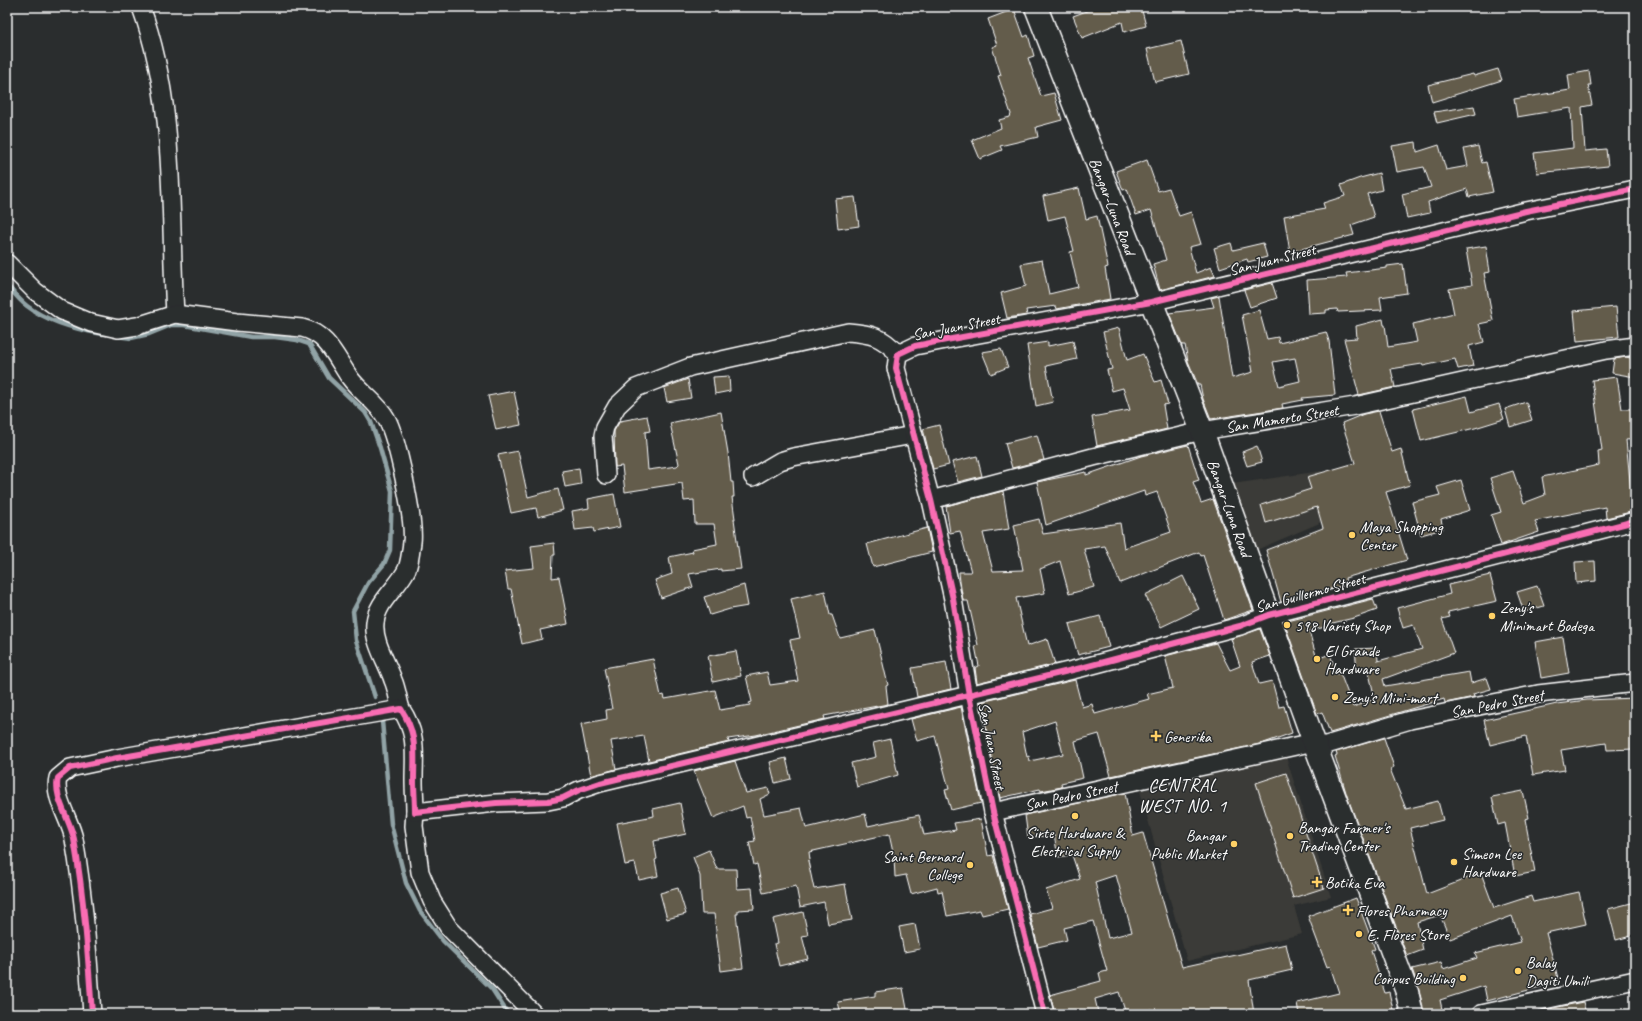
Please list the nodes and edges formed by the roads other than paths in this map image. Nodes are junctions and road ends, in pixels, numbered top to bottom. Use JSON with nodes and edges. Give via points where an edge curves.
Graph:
{"nodes":[{"id":1,"x":141,"y":7,"type":"edge"},
{"id":2,"x":1036,"y":7,"type":"edge"},
{"id":3,"x":1635,"y":189,"type":"edge"},
{"id":4,"x":7,"y":263,"type":"edge"},
{"id":5,"x":1151,"y":302,"type":"junction"},
{"id":6,"x":175,"y":314,"type":"junction"},
{"id":7,"x":1635,"y":346,"type":"edge"},
{"id":8,"x":898,"y":354,"type":"junction"},
{"id":9,"x":1202,"y":432,"type":"junction"},
{"id":10,"x":913,"y":435,"type":"junction"},
{"id":11,"x":606,"y":475,"type":"dead end"},
{"id":12,"x":753,"y":477,"type":"dead end"},
{"id":13,"x":931,"y":500,"type":"junction"},
{"id":14,"x":1635,"y":520,"type":"edge"},
{"id":15,"x":1268,"y":615,"type":"junction"},
{"id":16,"x":1635,"y":683,"type":"edge"},
{"id":17,"x":969,"y":695,"type":"junction"},
{"id":18,"x":401,"y":709,"type":"junction"},
{"id":19,"x":1315,"y":745,"type":"junction"},
{"id":20,"x":415,"y":812,"type":"junction"},
{"id":21,"x":993,"y":812,"type":"junction"},
{"id":22,"x":1635,"y":980,"type":"edge"},
{"id":23,"x":92,"y":1014,"type":"edge"},
{"id":24,"x":534,"y":1014,"type":"edge"},
{"id":25,"x":1045,"y":1014,"type":"edge"},
{"id":26,"x":1412,"y":1014,"type":"edge"},
{"id":27,"x":1481,"y":1014,"type":"edge"}],
"edges":[{"from":1,"to":6,"type":"street","via":[[153,42],[164,102],[172,178]]},
{"from":2,"to":5,"type":"main road","name":"Bangar-Luna Road"},
{"from":3,"to":5,"type":"street","name":"San Juan Street","via":[[1518,212]]},
{"from":4,"to":6,"type":"street","via":[[35,291],[62,311],[91,323],[118,330]]},
{"from":5,"to":8,"type":"street","name":"San Juan Street","via":[[941,340],[915,346]]},
{"from":5,"to":9,"type":"main road","name":"Bangar-Luna Road"},
{"from":6,"to":18,"type":"street","via":[[312,330],[322,336],[351,380],[375,402],[386,419],[394,436],[411,516],[413,541],[407,568],[380,605],[375,631],[394,681]]},
{"from":7,"to":9,"type":"street","name":"San Mamerto Street","via":[[1606,350],[1355,406]]},
{"from":8,"to":10,"type":"street","name":"San Juan Street","via":[[896,368]]},
{"from":8,"to":11,"type":"street","via":[[878,337],[848,332],[690,367],[636,388],[617,406],[608,420],[603,436]]},
{"from":9,"to":13,"type":"street","name":"San Mamerto Street","via":[[1093,457]]},
{"from":9,"to":15,"type":"main road","name":"Bangar-Luna Road"},
{"from":10,"to":12,"type":"street","via":[[793,457],[780,461]]},
{"from":10,"to":13,"type":"street","name":"San Juan Street"},
{"from":13,"to":17,"type":"street","name":"San Juan Street","via":[[953,599]]},
{"from":14,"to":15,"type":"street","name":"San Guillermo Street"},
{"from":15,"to":17,"type":"street","name":"San Guillermo Street","via":[[1203,636]]},
{"from":15,"to":19,"type":"main road","name":"Bangar-Luna Road"},
{"from":16,"to":19,"type":"street","name":"San Pedro Street","via":[[1538,694],[1410,720]]},
{"from":17,"to":20,"type":"street","name":"San Guillermo Street","via":[[600,783],[563,798]]},
{"from":17,"to":21,"type":"street","name":"San Juan Street"},
{"from":18,"to":20,"type":"street","via":[[413,736],[416,758]]},
{"from":18,"to":23,"type":"street","via":[[117,758],[70,768],[60,775],[57,788],[73,836],[81,878]]},
{"from":19,"to":21,"type":"street","name":"San Pedro Street"},
{"from":19,"to":26,"type":"main road","name":"Bangar-Luna Road","via":[[1407,992]]},
{"from":20,"to":24,"type":"street","via":[[414,826],[420,872],[432,902],[449,928]]},
{"from":21,"to":25,"type":"street","name":"San Juan Street"},
{"from":22,"to":27,"type":"street"}]}
